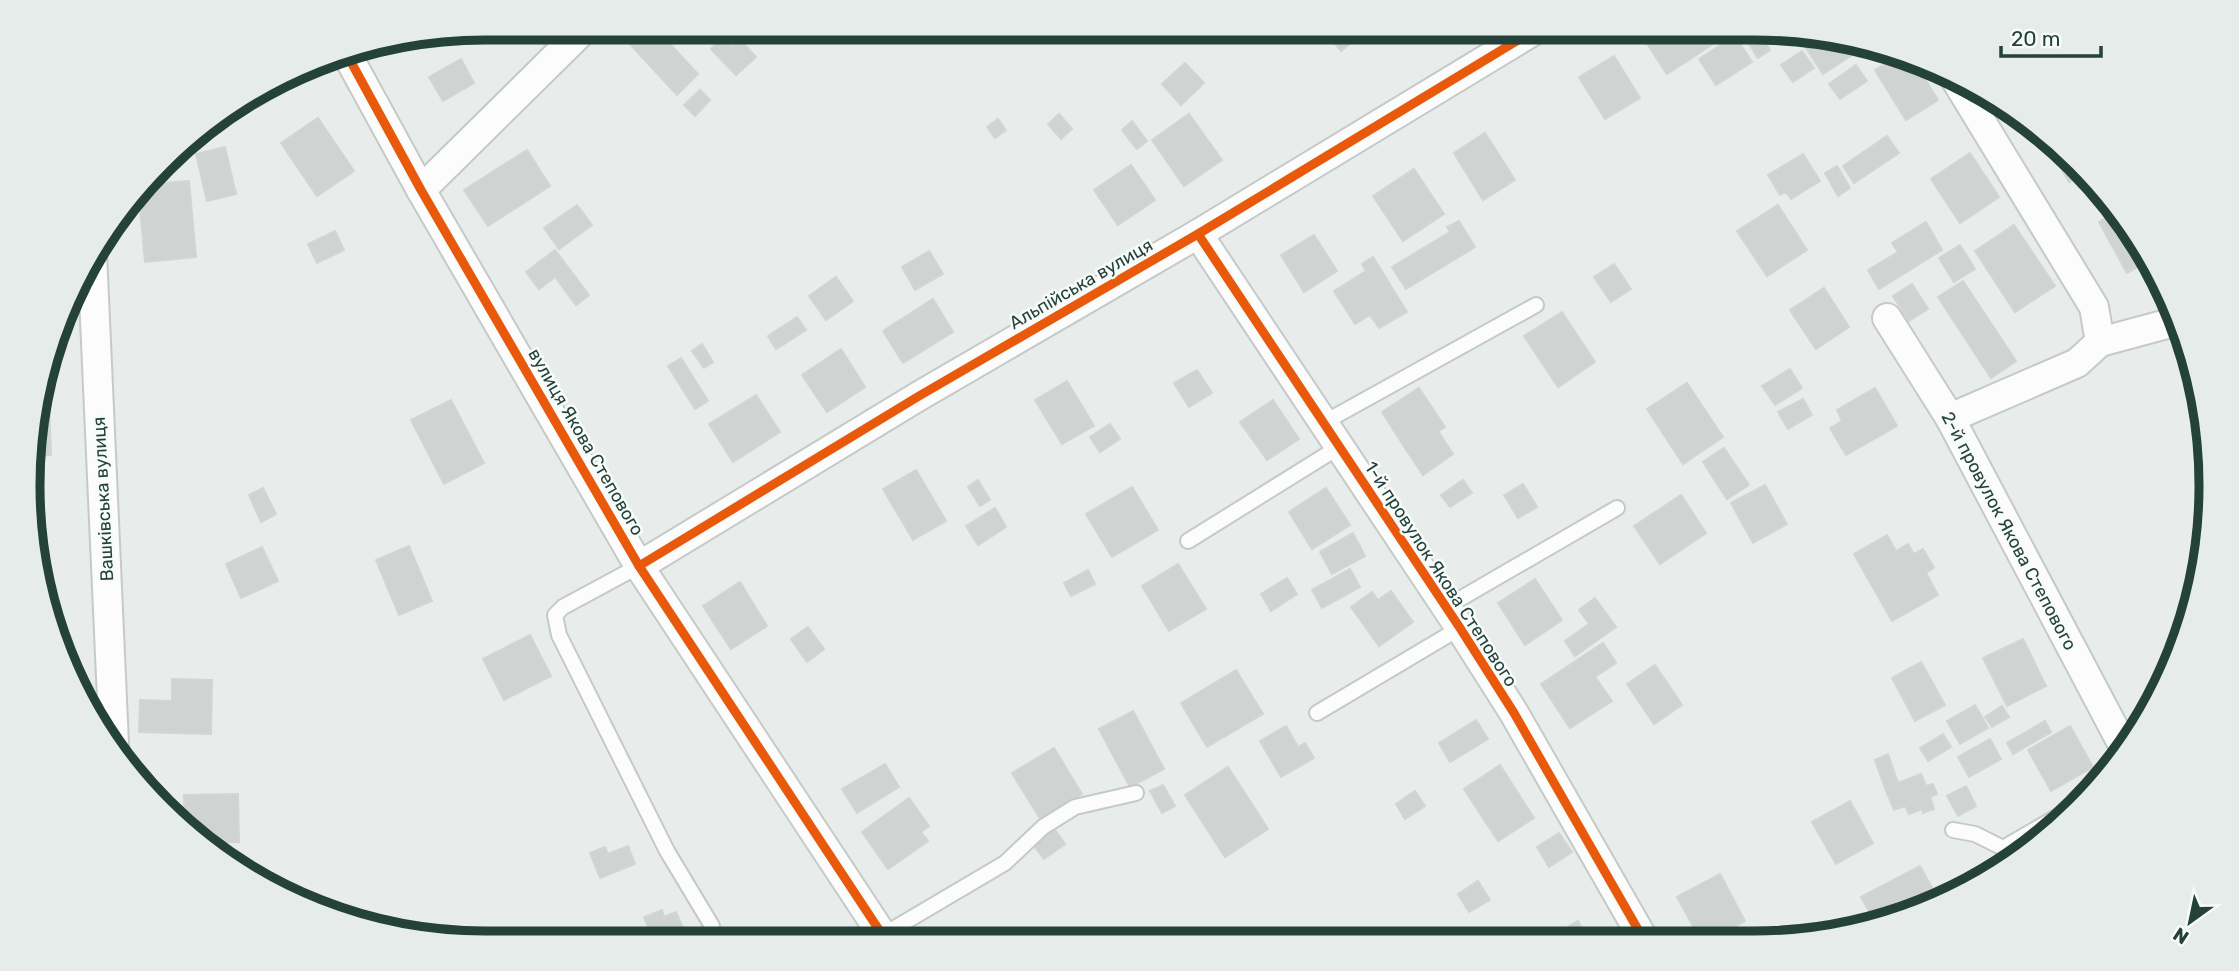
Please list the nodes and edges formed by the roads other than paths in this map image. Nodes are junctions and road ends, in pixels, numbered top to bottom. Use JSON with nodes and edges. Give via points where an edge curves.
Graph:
{"nodes":[{"id":1,"x":573,"y":40,"type":"edge"},
{"id":2,"x":1513,"y":40,"type":"edge"},
{"id":3,"x":351,"y":61,"type":"edge"},
{"id":4,"x":1964,"y":94,"type":"edge"},
{"id":5,"x":421,"y":190,"type":"junction"},
{"id":6,"x":1198,"y":234,"type":"junction"},
{"id":7,"x":86,"y":288,"type":"edge"},
{"id":8,"x":1536,"y":305,"type":"dead end"},
{"id":9,"x":1887,"y":318,"type":"dead end"},
{"id":10,"x":2168,"y":324,"type":"edge"},
{"id":11,"x":2100,"y":342,"type":"junction"},
{"id":12,"x":1950,"y":418,"type":"junction"},
{"id":13,"x":1323,"y":423,"type":"junction"},
{"id":14,"x":1339,"y":447,"type":"junction"},
{"id":15,"x":1617,"y":509,"type":"dead end"},
{"id":16,"x":1188,"y":541,"type":"dead end"},
{"id":17,"x":639,"y":566,"type":"junction"},
{"id":18,"x":1453,"y":618,"type":"junction"},
{"id":19,"x":1317,"y":713,"type":"dead end"},
{"id":20,"x":113,"y":730,"type":"edge"},
{"id":21,"x":2120,"y":739,"type":"edge"},
{"id":22,"x":1136,"y":793,"type":"dead end"},
{"id":23,"x":2038,"y":828,"type":"edge"},
{"id":24,"x":1953,"y":830,"type":"dead end"},
{"id":25,"x":712,"y":926,"type":"dead end"},
{"id":26,"x":880,"y":931,"type":"edge"},
{"id":27,"x":896,"y":931,"type":"edge"},
{"id":28,"x":1639,"y":931,"type":"edge"}],
"edges":[{"from":1,"to":5,"type":"street"},
{"from":2,"to":6,"type":"street","name":"Альпійська вулиця"},
{"from":3,"to":5,"type":"street","name":"вулиця Якова Степового"},
{"from":4,"to":11,"type":"street","via":[[2094,307]]},
{"from":5,"to":17,"type":"street","name":"вулиця Якова Степового"},
{"from":6,"to":13,"type":"street","name":"1-й провулок Якова Степового"},
{"from":6,"to":17,"type":"street","name":"Альпійська вулиця"},
{"from":7,"to":20,"type":"street","name":"Вашківська вулиця"},
{"from":8,"to":13,"type":"lane"},
{"from":9,"to":12,"type":"street","name":"2-й провулок Якова Степового"},
{"from":10,"to":11,"type":"street"},
{"from":11,"to":12,"type":"street","via":[[2077,363]]},
{"from":12,"to":21,"type":"street","name":"2-й провулок Якова Степового"},
{"from":13,"to":14,"type":"street","name":"1-й провулок Якова Степового"},
{"from":14,"to":16,"type":"lane"},
{"from":14,"to":18,"type":"street","name":"1-й провулок Якова Степового"},
{"from":15,"to":18,"type":"lane"},
{"from":17,"to":25,"type":"lane","via":[[563,607],[555,615],[559,635],[667,851]]},
{"from":17,"to":26,"type":"street","name":"вулиця Якова Степового"},
{"from":18,"to":19,"type":"lane"},
{"from":18,"to":28,"type":"street","name":"1-й провулок Якова Степового","via":[[1514,713]]},
{"from":22,"to":27,"type":"lane","via":[[1075,807],[1043,827],[1005,863]]},
{"from":23,"to":24,"type":"lane","via":[[2003,848],[1975,834]]}]}
